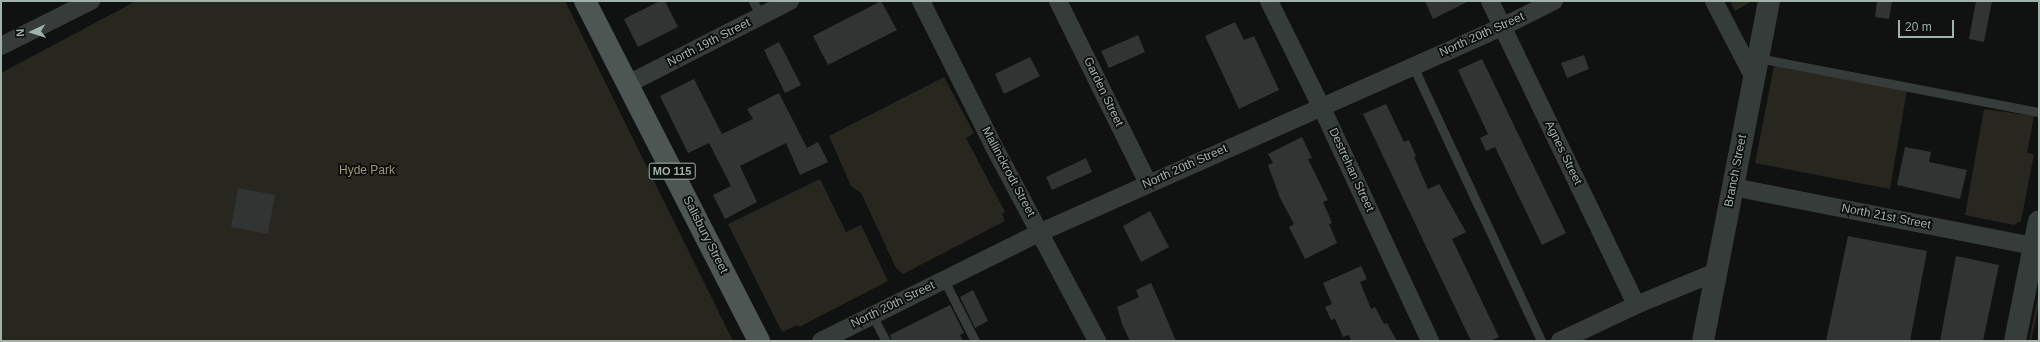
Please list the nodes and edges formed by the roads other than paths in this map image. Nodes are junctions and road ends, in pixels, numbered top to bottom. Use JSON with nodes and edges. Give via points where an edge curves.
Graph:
{"nodes":[{"id":1,"x":91,"y":1,"type":"edge"},
{"id":2,"x":585,"y":1,"type":"edge"},
{"id":3,"x":790,"y":1,"type":"edge"},
{"id":4,"x":921,"y":1,"type":"edge"},
{"id":5,"x":1058,"y":1,"type":"edge"},
{"id":6,"x":1269,"y":1,"type":"edge"},
{"id":7,"x":1490,"y":1,"type":"edge"},
{"id":8,"x":1554,"y":1,"type":"edge"},
{"id":9,"x":1714,"y":1,"type":"edge"},
{"id":10,"x":1769,"y":1,"type":"edge"},
{"id":11,"x":757,"y":9,"type":"edge"},
{"id":12,"x":1502,"y":27,"type":"junction"},
{"id":13,"x":2,"y":42,"type":"edge"},
{"id":14,"x":1413,"y":66,"type":"junction"},
{"id":15,"x":1755,"y":67,"type":"junction"},
{"id":16,"x":628,"y":84,"type":"junction"},
{"id":17,"x":1321,"y":106,"type":"junction"},
{"id":18,"x":2039,"y":112,"type":"edge"},
{"id":19,"x":1148,"y":183,"type":"junction"},
{"id":20,"x":1733,"y":187,"type":"junction"},
{"id":21,"x":2039,"y":221,"type":"edge"},
{"id":22,"x":1040,"y":232,"type":"junction"},
{"id":23,"x":2037,"y":246,"type":"edge"},
{"id":24,"x":1716,"y":272,"type":"junction"},
{"id":25,"x":944,"y":280,"type":"junction"},
{"id":26,"x":1636,"y":305,"type":"junction"},
{"id":27,"x":872,"y":315,"type":"junction"},
{"id":28,"x":759,"y":341,"type":"edge"},
{"id":29,"x":821,"y":341,"type":"edge"},
{"id":30,"x":886,"y":341,"type":"edge"},
{"id":31,"x":975,"y":341,"type":"edge"},
{"id":32,"x":1097,"y":341,"type":"edge"},
{"id":33,"x":1430,"y":341,"type":"edge"},
{"id":34,"x":1541,"y":341,"type":"edge"},
{"id":35,"x":1560,"y":341,"type":"edge"},
{"id":36,"x":1704,"y":341,"type":"edge"},
{"id":37,"x":2015,"y":341,"type":"edge"}],
"edges":[{"from":1,"to":13,"type":"street"},
{"from":2,"to":16,"type":"main road","name":"Salisbury Street","number":"MO 115"},
{"from":3,"to":11,"type":"street","name":"North 19th Street"},
{"from":4,"to":22,"type":"street","name":"Mallinckrodt Street"},
{"from":5,"to":19,"type":"street","name":"Garden Street"},
{"from":6,"to":17,"type":"street","name":"Destrehan Street"},
{"from":7,"to":12,"type":"street","name":"Agnes Street"},
{"from":8,"to":12,"type":"street","name":"North 20th Street"},
{"from":9,"to":15,"type":"street"},
{"from":10,"to":15,"type":"street","name":"Branch Street"},
{"from":11,"to":16,"type":"street","name":"North 19th Street"},
{"from":12,"to":14,"type":"street","name":"North 20th Street"},
{"from":12,"to":26,"type":"street","name":"Agnes Street"},
{"from":14,"to":17,"type":"street","name":"North 20th Street"},
{"from":14,"to":34,"type":"lane"},
{"from":15,"to":18,"type":"lane"},
{"from":15,"to":20,"type":"street","name":"Branch Street"},
{"from":16,"to":28,"type":"main road","name":"Salisbury Street","number":"MO 115"},
{"from":17,"to":19,"type":"street","name":"North 20th Street"},
{"from":17,"to":33,"type":"street","name":"Destrehan Street"},
{"from":19,"to":22,"type":"street","name":"North 20th Street"},
{"from":20,"to":23,"type":"street","name":"North 21st Street"},
{"from":20,"to":24,"type":"street","name":"Branch Street"},
{"from":21,"to":23,"type":"street"},
{"from":22,"to":25,"type":"street","name":"North 20th Street"},
{"from":22,"to":32,"type":"street","name":"Mallinckrodt Street"},
{"from":23,"to":37,"type":"street"},
{"from":24,"to":26,"type":"street"},
{"from":24,"to":36,"type":"street","name":"Branch Street"},
{"from":25,"to":27,"type":"street","name":"North 20th Street"},
{"from":25,"to":31,"type":"lane"},
{"from":26,"to":35,"type":"street"},
{"from":27,"to":29,"type":"street","name":"North 20th Street"},
{"from":27,"to":30,"type":"lane"}]}
